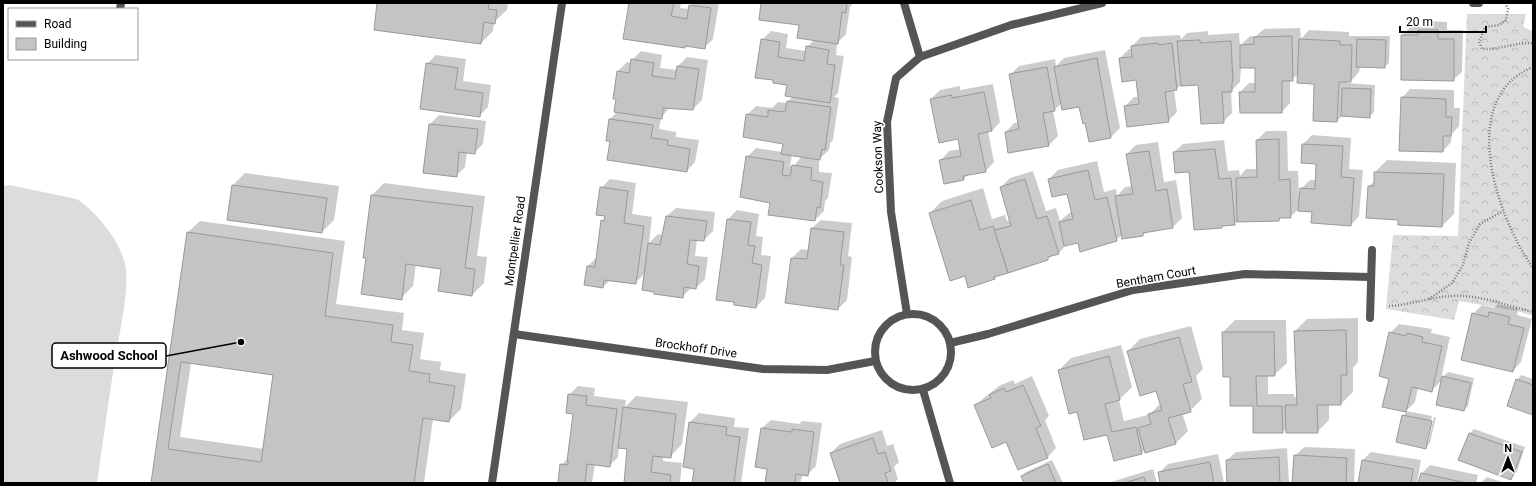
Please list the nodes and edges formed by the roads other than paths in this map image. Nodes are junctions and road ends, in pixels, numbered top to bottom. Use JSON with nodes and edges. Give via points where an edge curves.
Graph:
{"nodes":[{"id":1,"x":562,"y":3,"type":"edge"},
{"id":2,"x":904,"y":3,"type":"edge"},
{"id":3,"x":1102,"y":3,"type":"edge"},
{"id":4,"x":1473,"y":3,"type":"edge"},
{"id":5,"x":1479,"y":3,"type":"edge"},
{"id":6,"x":920,"y":57,"type":"junction"},
{"id":7,"x":1372,"y":250,"type":"dead end"},
{"id":8,"x":1371,"y":277,"type":"junction"},
{"id":9,"x":907,"y":314,"type":"junction"},
{"id":10,"x":1370,"y":318,"type":"dead end"},
{"id":11,"x":514,"y":334,"type":"junction"},
{"id":12,"x":950,"y":343,"type":"junction"},
{"id":13,"x":875,"y":361,"type":"junction"},
{"id":14,"x":923,"y":390,"type":"junction"},
{"id":15,"x":492,"y":483,"type":"edge"},
{"id":16,"x":950,"y":483,"type":"edge"}],
"edges":[{"from":1,"to":11,"type":"street","name":"Montpellier Road"},
{"from":2,"to":6,"type":"street"},
{"from":3,"to":6,"type":"street","name":"Cookson Way","via":[[1011,25]]},
{"from":4,"to":5,"type":"street"},
{"from":6,"to":9,"type":"street","name":"Cookson Way","via":[[896,78],[887,122],[891,212]]},
{"from":7,"to":8,"type":"street"},
{"from":8,"to":10,"type":"street"},
{"from":8,"to":12,"type":"street","name":"Bentham Court","via":[[1245,274],[1132,290]]},
{"from":9,"to":12,"type":"street","via":[[922,315],[934,320],[945,330]]},
{"from":9,"to":13,"type":"street","via":[[892,319],[881,330],[874,345]]},
{"from":11,"to":13,"type":"street","name":"Brockhoff Drive","via":[[763,369],[827,370]]},
{"from":11,"to":15,"type":"street","name":"Montpellier Road"},
{"from":12,"to":14,"type":"street","via":[[951,358],[946,372],[936,383]]},
{"from":13,"to":14,"type":"street","via":[[881,375],[892,386],[907,391]]},
{"from":14,"to":16,"type":"street"}]}
